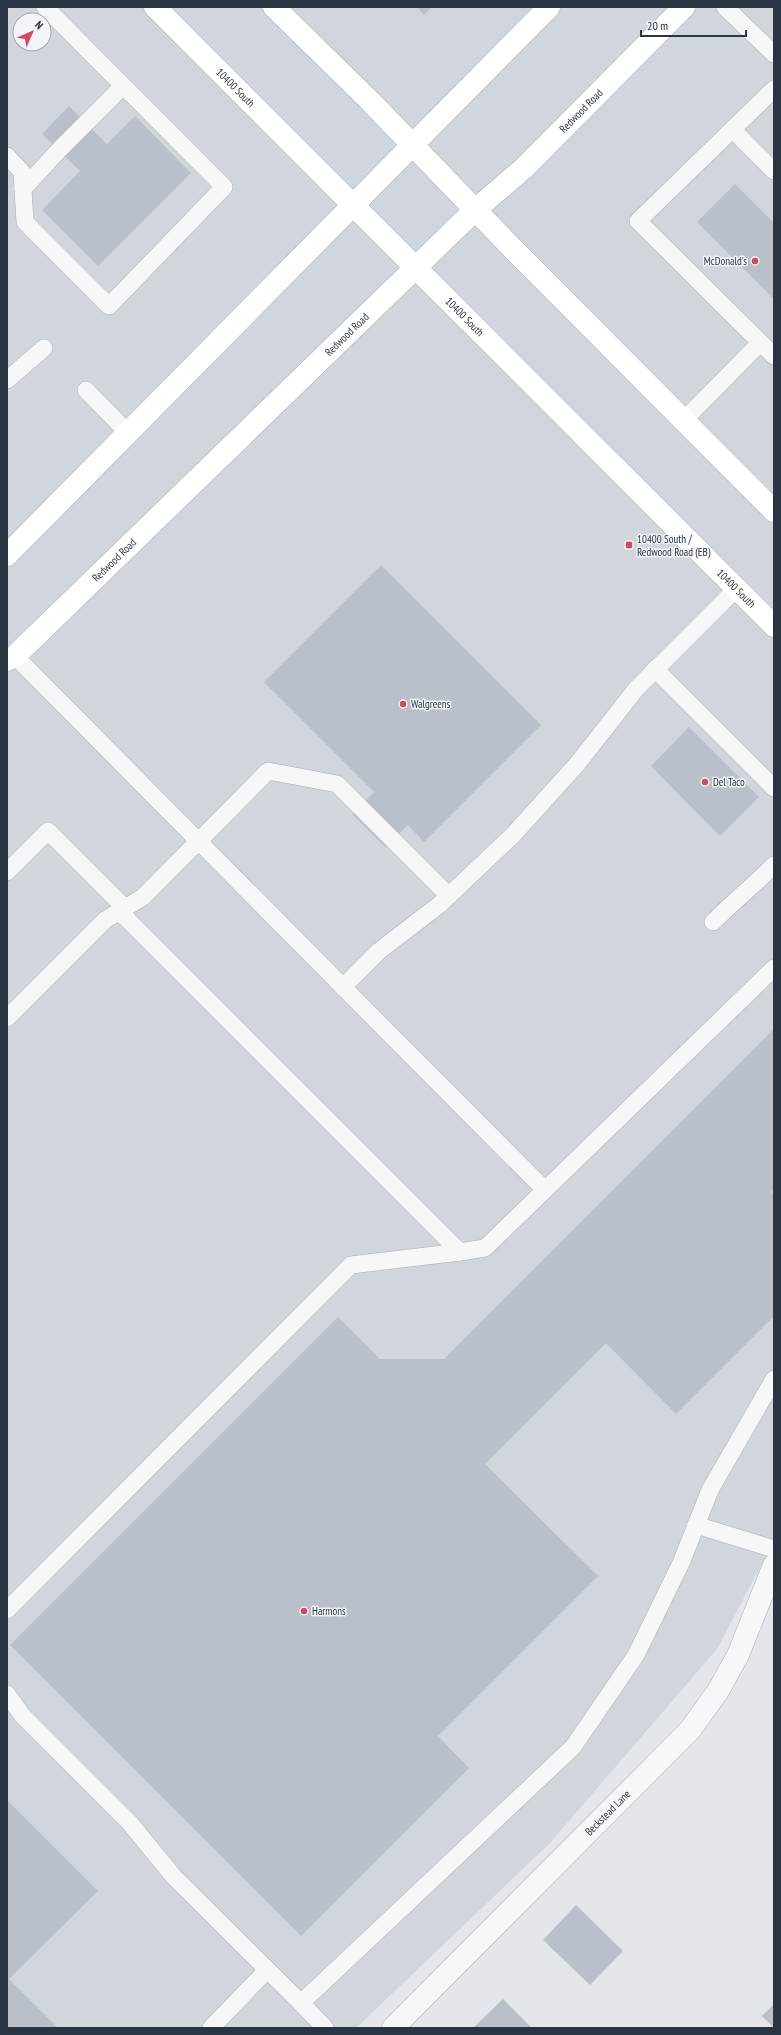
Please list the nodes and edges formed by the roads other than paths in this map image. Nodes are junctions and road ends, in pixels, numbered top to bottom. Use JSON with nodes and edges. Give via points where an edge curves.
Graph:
{"nodes":[{"id":1,"x":44,"y":7,"type":"edge"},
{"id":2,"x":155,"y":7,"type":"edge"},
{"id":3,"x":274,"y":7,"type":"edge"},
{"id":4,"x":549,"y":7,"type":"edge"},
{"id":5,"x":684,"y":7,"type":"edge"},
{"id":6,"x":725,"y":7,"type":"edge"},
{"id":7,"x":774,"y":54,"type":"edge"},
{"id":8,"x":124,"y":86,"type":"junction"},
{"id":9,"x":774,"y":89,"type":"edge"},
{"id":10,"x":733,"y":130,"type":"junction"},
{"id":11,"x":412,"y":146,"type":"junction"},
{"id":12,"x":7,"y":156,"type":"edge"},
{"id":13,"x":774,"y":171,"type":"edge"},
{"id":14,"x":23,"y":189,"type":"junction"},
{"id":15,"x":353,"y":205,"type":"junction"},
{"id":16,"x":475,"y":210,"type":"junction"},
{"id":17,"x":416,"y":267,"type":"junction"},
{"id":18,"x":760,"y":343,"type":"junction"},
{"id":19,"x":44,"y":348,"type":"dead end"},
{"id":20,"x":774,"y":356,"type":"edge"},
{"id":21,"x":7,"y":380,"type":"edge"},
{"id":22,"x":86,"y":390,"type":"dead end"},
{"id":23,"x":684,"y":420,"type":"junction"},
{"id":24,"x":128,"y":433,"type":"junction"},
{"id":25,"x":774,"y":511,"type":"edge"},
{"id":26,"x":7,"y":555,"type":"edge"},
{"id":27,"x":736,"y":589,"type":"junction"},
{"id":28,"x":774,"y":626,"type":"edge"},
{"id":29,"x":11,"y":658,"type":"edge"},
{"id":30,"x":655,"y":669,"type":"junction"},
{"id":31,"x":774,"y":788,"type":"edge"},
{"id":32,"x":198,"y":842,"type":"junction"},
{"id":33,"x":774,"y":865,"type":"edge"},
{"id":34,"x":7,"y":872,"type":"edge"},
{"id":35,"x":449,"y":896,"type":"junction"},
{"id":36,"x":122,"y":909,"type":"junction"},
{"id":37,"x":713,"y":922,"type":"dead end"},
{"id":38,"x":774,"y":968,"type":"edge"},
{"id":39,"x":343,"y":987,"type":"junction"},
{"id":40,"x":7,"y":1018,"type":"edge"},
{"id":41,"x":545,"y":1190,"type":"junction"},
{"id":42,"x":460,"y":1252,"type":"junction"},
{"id":43,"x":774,"y":1379,"type":"edge"},
{"id":44,"x":696,"y":1525,"type":"junction"},
{"id":45,"x":774,"y":1549,"type":"edge"},
{"id":46,"x":774,"y":1565,"type":"edge"},
{"id":47,"x":7,"y":1610,"type":"edge"},
{"id":48,"x":7,"y":1694,"type":"edge"},
{"id":49,"x":267,"y":1970,"type":"junction"},
{"id":50,"x":301,"y":2003,"type":"junction"},
{"id":51,"x":211,"y":2028,"type":"edge"},
{"id":52,"x":325,"y":2028,"type":"edge"},
{"id":53,"x":393,"y":2028,"type":"edge"}],
"edges":[{"from":1,"to":8,"type":"lane"},
{"from":2,"to":15,"type":"main road","name":"10400 South"},
{"from":3,"to":11,"type":"main road"},
{"from":4,"to":11,"type":"main road"},
{"from":5,"to":16,"type":"main road","name":"Redwood Road","via":[[524,168]]},
{"from":6,"to":7,"type":"lane"},
{"from":8,"to":14,"type":"lane"},
{"from":8,"to":14,"type":"lane","via":[[224,187],[110,306],[25,222]]},
{"from":9,"to":10,"type":"lane"},
{"from":10,"to":13,"type":"lane"},
{"from":10,"to":18,"type":"lane","via":[[638,221]]},
{"from":11,"to":15,"type":"main road"},
{"from":11,"to":16,"type":"main road"},
{"from":12,"to":14,"type":"lane","via":[[22,172]]},
{"from":15,"to":17,"type":"main road","name":"10400 South"},
{"from":15,"to":24,"type":"main road"},
{"from":16,"to":17,"type":"main road","name":"Redwood Road"},
{"from":16,"to":23,"type":"main road"},
{"from":17,"to":27,"type":"main road","name":"10400 South"},
{"from":17,"to":29,"type":"main road","name":"Redwood Road"},
{"from":18,"to":20,"type":"lane"},
{"from":18,"to":23,"type":"lane"},
{"from":19,"to":21,"type":"lane"},
{"from":22,"to":24,"type":"lane"},
{"from":23,"to":25,"type":"main road"},
{"from":24,"to":26,"type":"main road"},
{"from":27,"to":28,"type":"main road","name":"10400 South"},
{"from":27,"to":30,"type":"lane"},
{"from":29,"to":32,"type":"lane"},
{"from":30,"to":31,"type":"lane"},
{"from":30,"to":35,"type":"lane","via":[[636,689],[571,772],[513,835]]},
{"from":32,"to":35,"type":"lane","via":[[268,771],[337,784]]},
{"from":32,"to":36,"type":"lane","via":[[143,897]]},
{"from":32,"to":39,"type":"lane"},
{"from":33,"to":37,"type":"lane"},
{"from":34,"to":36,"type":"lane","via":[[48,830]]},
{"from":35,"to":39,"type":"lane","via":[[379,951]]},
{"from":36,"to":40,"type":"lane","via":[[105,920]]},
{"from":36,"to":42,"type":"lane"},
{"from":38,"to":41,"type":"lane"},
{"from":39,"to":41,"type":"lane"},
{"from":41,"to":42,"type":"lane","via":[[485,1248]]},
{"from":42,"to":47,"type":"lane","via":[[352,1265]]},
{"from":43,"to":44,"type":"lane","via":[[710,1490]]},
{"from":44,"to":45,"type":"lane"},
{"from":44,"to":50,"type":"lane","via":[[681,1563],[636,1655],[573,1747]]},
{"from":46,"to":53,"type":"street","name":"Beckstead Lane","via":[[738,1655],[718,1691],[690,1730]]},
{"from":48,"to":49,"type":"lane","via":[[22,1715],[129,1822],[174,1877]]},
{"from":49,"to":50,"type":"lane"},
{"from":49,"to":51,"type":"lane"},
{"from":50,"to":52,"type":"lane"}]}
